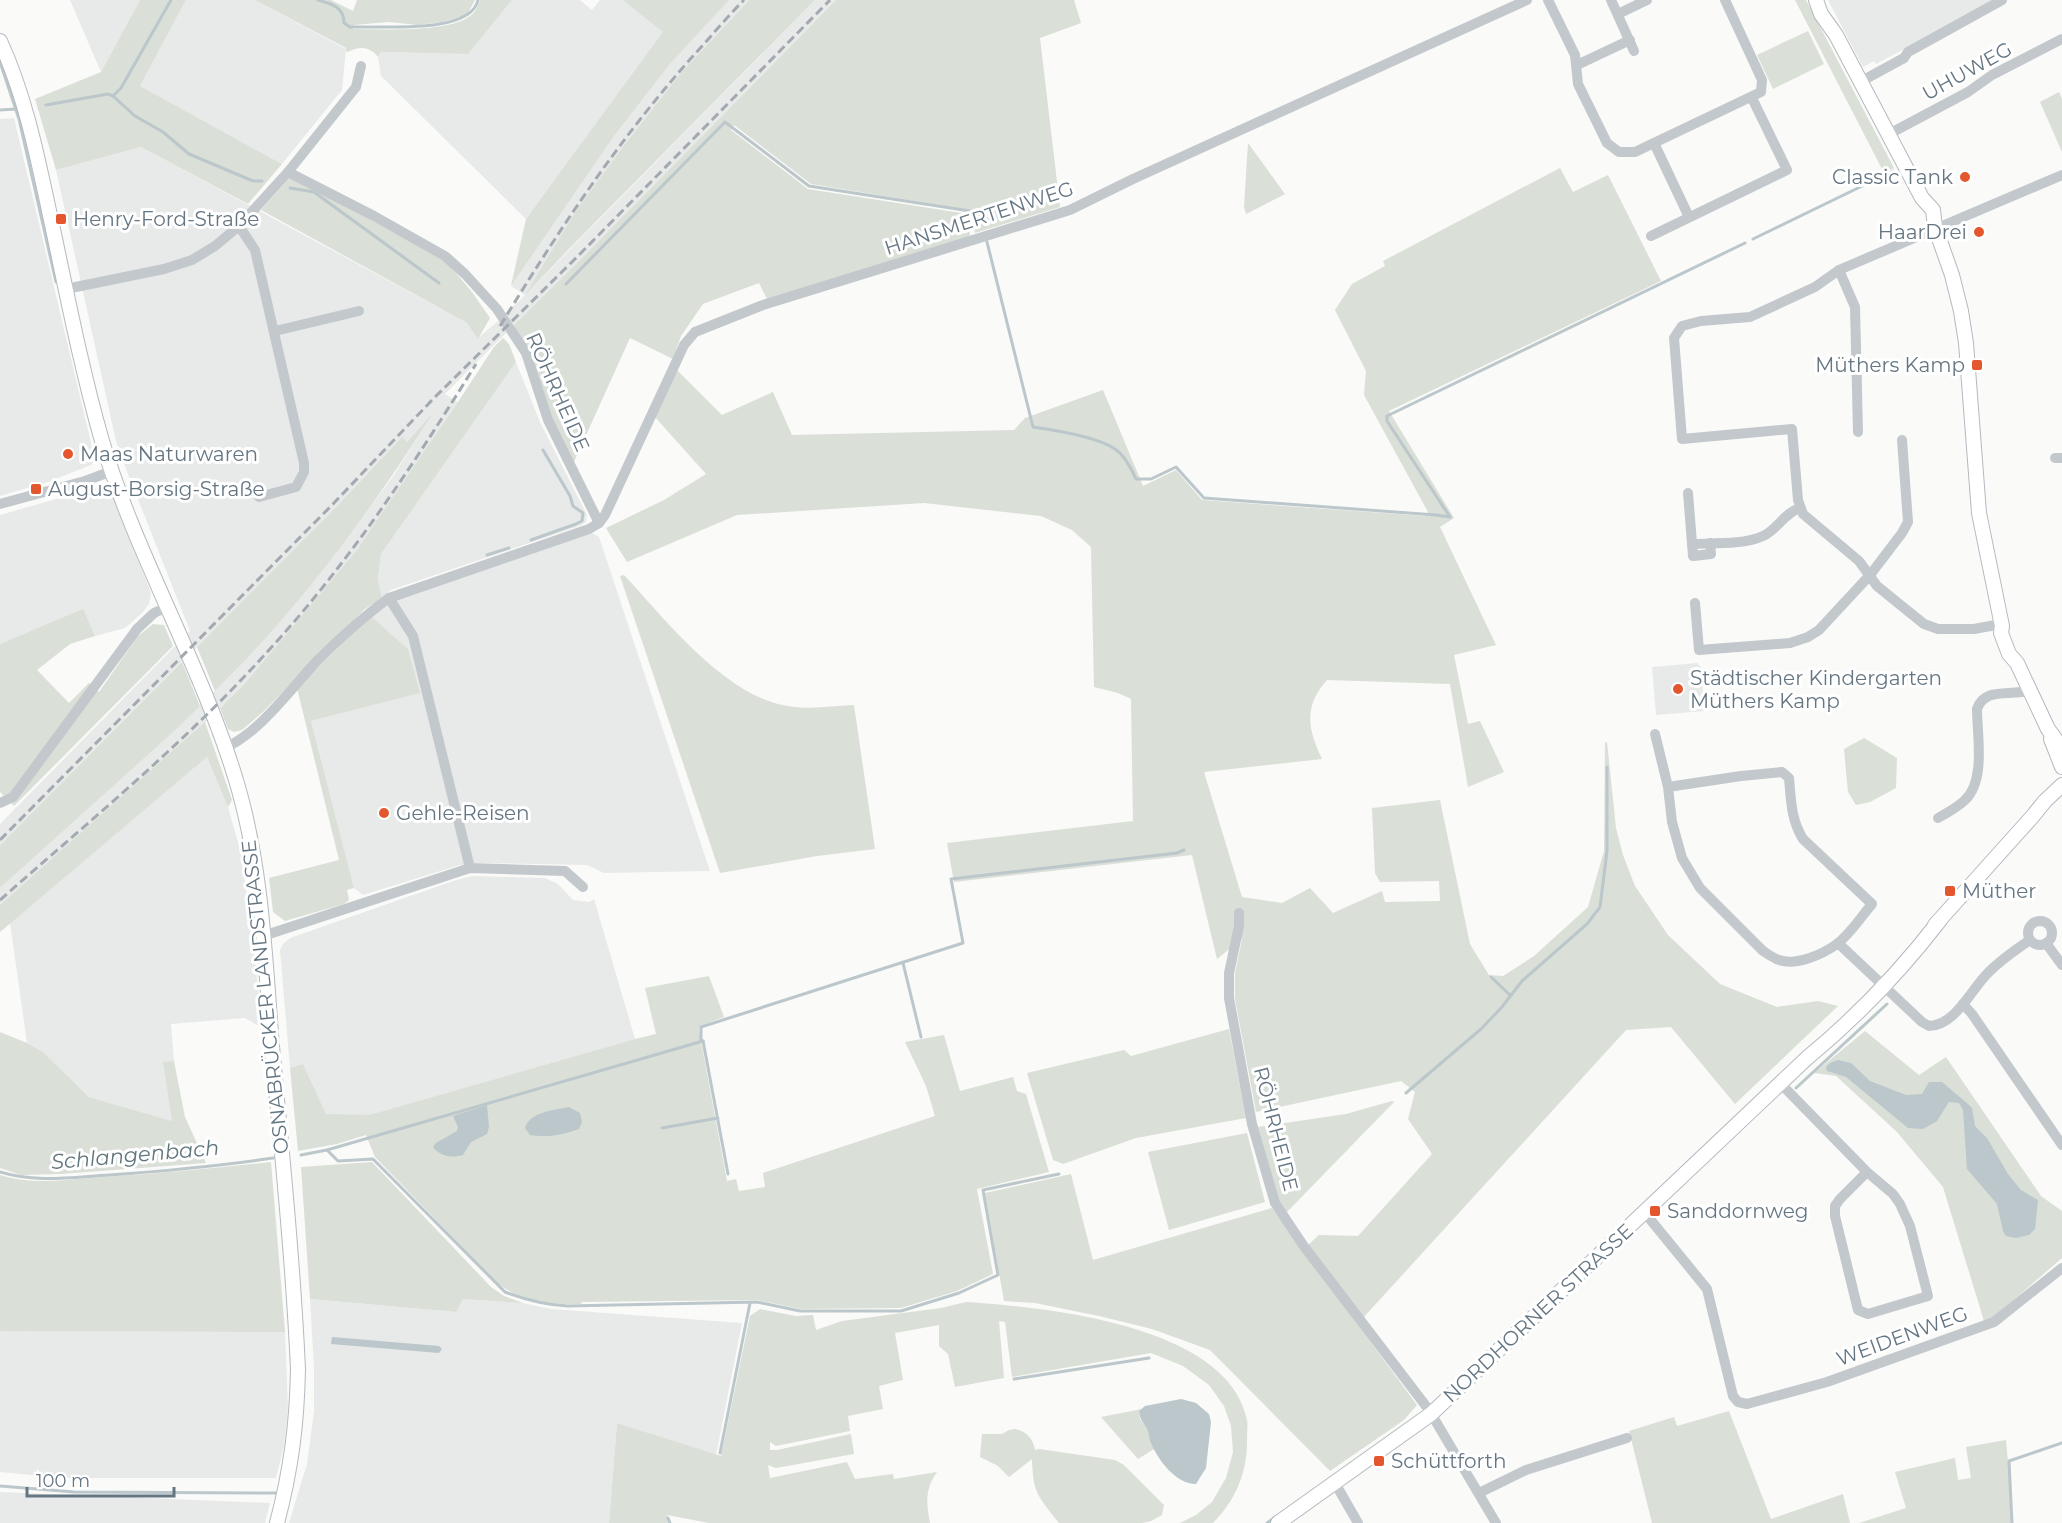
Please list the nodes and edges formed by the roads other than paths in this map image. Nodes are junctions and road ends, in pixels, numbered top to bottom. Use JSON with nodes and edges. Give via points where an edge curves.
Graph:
{"nodes":[{"id":1,"x":1527,"y":0,"type":"edge"},
{"id":2,"x":1548,"y":0,"type":"edge"},
{"id":3,"x":1611,"y":0,"type":"edge"},
{"id":4,"x":1647,"y":0,"type":"edge"},
{"id":5,"x":1725,"y":0,"type":"edge"},
{"id":6,"x":1818,"y":0,"type":"edge"},
{"id":7,"x":2002,"y":0,"type":"edge"},
{"id":8,"x":1618,"y":14,"type":"junction"},
{"id":9,"x":2062,"y":39,"type":"edge"},
{"id":10,"x":0,"y":41,"type":"edge"},
{"id":11,"x":1577,"y":65,"type":"junction"},
{"id":12,"x":361,"y":66,"type":"dead end"},
{"id":13,"x":1860,"y":82,"type":"junction"},
{"id":14,"x":1752,"y":98,"type":"junction"},
{"id":15,"x":1889,"y":134,"type":"junction"},
{"id":16,"x":1654,"y":143,"type":"junction"},
{"id":17,"x":288,"y":172,"type":"junction"},
{"id":18,"x":2062,"y":175,"type":"edge"},
{"id":19,"x":1689,"y":217,"type":"junction"},
{"id":20,"x":239,"y":226,"type":"junction"},
{"id":21,"x":1936,"y":228,"type":"junction"},
{"id":22,"x":1651,"y":236,"type":"dead end"},
{"id":23,"x":1839,"y":270,"type":"junction"},
{"id":24,"x":66,"y":289,"type":"junction"},
{"id":25,"x":359,"y":311,"type":"dead end"},
{"id":26,"x":275,"y":331,"type":"junction"},
{"id":27,"x":1858,"y":432,"type":"dead end"},
{"id":28,"x":1902,"y":440,"type":"dead end"},
{"id":29,"x":112,"y":471,"type":"junction"},
{"id":30,"x":1688,"y":493,"type":"dead end"},
{"id":31,"x":259,"y":497,"type":"dead end"},
{"id":32,"x":0,"y":504,"type":"edge"},
{"id":33,"x":1800,"y":508,"type":"junction"},
{"id":34,"x":599,"y":523,"type":"junction"},
{"id":35,"x":1870,"y":575,"type":"junction"},
{"id":36,"x":390,"y":598,"type":"junction"},
{"id":37,"x":1695,"y":603,"type":"dead end"},
{"id":38,"x":167,"y":608,"type":"junction"},
{"id":39,"x":2002,"y":625,"type":"junction"},
{"id":40,"x":2030,"y":690,"type":"junction"},
{"id":41,"x":2048,"y":729,"type":"junction"},
{"id":42,"x":1655,"y":734,"type":"dead end"},
{"id":43,"x":225,"y":748,"type":"junction"},
{"id":44,"x":2062,"y":748,"type":"edge"},
{"id":45,"x":2062,"y":767,"type":"edge"},
{"id":46,"x":2062,"y":785,"type":"edge"},
{"id":47,"x":1668,"y":788,"type":"junction"},
{"id":48,"x":2062,"y":798,"type":"edge"},
{"id":49,"x":0,"y":803,"type":"edge"},
{"id":50,"x":1938,"y":818,"type":"dead end"},
{"id":51,"x":2032,"y":818,"type":"junction"},
{"id":52,"x":470,"y":868,"type":"junction"},
{"id":53,"x":583,"y":887,"type":"dead end"},
{"id":54,"x":1239,"y":913,"type":"dead end"},
{"id":55,"x":263,"y":936,"type":"junction"},
{"id":56,"x":2030,"y":940,"type":"junction"},
{"id":57,"x":1838,"y":943,"type":"junction"},
{"id":58,"x":2046,"y":943,"type":"junction"},
{"id":59,"x":2062,"y":965,"type":"edge"},
{"id":60,"x":1882,"y":984,"type":"junction"},
{"id":61,"x":1963,"y":1004,"type":"junction"},
{"id":62,"x":1781,"y":1084,"type":"junction"},
{"id":63,"x":2062,"y":1145,"type":"edge"},
{"id":64,"x":1867,"y":1172,"type":"junction"},
{"id":65,"x":1645,"y":1213,"type":"junction"},
{"id":66,"x":2062,"y":1268,"type":"edge"},
{"id":67,"x":1431,"y":1414,"type":"junction"},
{"id":68,"x":1627,"y":1438,"type":"dead end"},
{"id":69,"x":1335,"y":1483,"type":"junction"},
{"id":70,"x":1479,"y":1493,"type":"junction"},
{"id":71,"x":277,"y":1523,"type":"edge"},
{"id":72,"x":1278,"y":1523,"type":"edge"},
{"id":73,"x":1358,"y":1523,"type":"edge"},
{"id":74,"x":1496,"y":1523,"type":"edge"}],
"edges":[{"from":1,"to":34,"type":"street","name":"HANSMERTENWEG","via":[[1070,210],[763,305],[695,332],[684,345]]},
{"from":2,"to":11,"type":"street"},
{"from":3,"to":8,"type":"street"},
{"from":4,"to":8,"type":"street"},
{"from":5,"to":14,"type":"street","via":[[1762,80],[1761,92]]},
{"from":6,"to":13,"type":"street","via":[[1828,11]]},
{"from":7,"to":13,"type":"street"},
{"from":8,"to":11,"type":"street","via":[[1632,46]]},
{"from":9,"to":15,"type":"street","name":"UHUWEG"},
{"from":10,"to":24,"type":"street","name":"OSNABRÜCKER LANDSTRASSE","via":[[36,150]]},
{"from":11,"to":16,"type":"street","via":[[1578,84],[1607,144],[1627,153]]},
{"from":12,"to":17,"type":"street","via":[[356,87]]},
{"from":13,"to":15,"type":"street"},
{"from":14,"to":16,"type":"street"},
{"from":14,"to":19,"type":"street","via":[[1787,170]]},
{"from":15,"to":21,"type":"street","via":[[1922,198],[1933,210]]},
{"from":16,"to":19,"type":"street"},
{"from":17,"to":20,"type":"street"},
{"from":17,"to":34,"type":"street","name":"RÖHRHEIDE","via":[[445,256],[489,300],[526,353],[548,420]]},
{"from":18,"to":21,"type":"street"},
{"from":19,"to":22,"type":"street"},
{"from":20,"to":24,"type":"street","via":[[192,260]]},
{"from":20,"to":26,"type":"street","via":[[255,250]]},
{"from":21,"to":23,"type":"street"},
{"from":21,"to":39,"type":"street","via":[[1961,311],[1979,513]]},
{"from":23,"to":27,"type":"street","via":[[1856,307]]},
{"from":23,"to":33,"type":"street","via":[[1815,287],[1750,317],[1682,326],[1674,338],[1682,439],[1792,429]]},
{"from":24,"to":29,"type":"street","name":"OSNABRÜCKER LANDSTRASSE"},
{"from":25,"to":26,"type":"street"},
{"from":26,"to":31,"type":"street","via":[[304,472],[296,487]]},
{"from":28,"to":35,"type":"street","via":[[1908,522]]},
{"from":29,"to":32,"type":"street"},
{"from":29,"to":38,"type":"street","name":"OSNABRÜCKER LANDSTRASSE"},
{"from":30,"to":33,"type":"street","via":[[1692,544],[1765,536],[1791,511]]},
{"from":33,"to":35,"type":"street"},
{"from":34,"to":36,"type":"street"},
{"from":35,"to":37,"type":"street","via":[[1819,630],[1790,643],[1699,650]]},
{"from":35,"to":39,"type":"street","via":[[1877,586],[1924,624],[1938,629]]},
{"from":36,"to":43,"type":"street","via":[[317,661],[264,719]]},
{"from":36,"to":52,"type":"street","via":[[413,636]]},
{"from":38,"to":43,"type":"street","name":"OSNABRÜCKER LANDSTRASSE"},
{"from":38,"to":49,"type":"street","via":[[154,613],[136,629],[13,797]]},
{"from":39,"to":40,"type":"street"},
{"from":40,"to":41,"type":"street"},
{"from":40,"to":50,"type":"street","via":[[2021,694],[1990,694],[1979,703],[1974,786],[1966,800]]},
{"from":41,"to":44,"type":"street"},
{"from":41,"to":45,"type":"street"},
{"from":42,"to":47,"type":"street"},
{"from":43,"to":55,"type":"street","name":"OSNABRÜCKER LANDSTRASSE","via":[[252,849]]},
{"from":46,"to":51,"type":"street","name":"NORDHORNER STRASSE"},
{"from":47,"to":57,"type":"street","via":[[1672,822],[1686,867],[1700,888],[1763,951],[1779,960],[1795,962]]},
{"from":47,"to":57,"type":"street","via":[[1742,776],[1786,774],[1792,813],[1803,839],[1872,904]]},
{"from":48,"to":51,"type":"street","name":"NORDHORNER STRASSE"},
{"from":51,"to":60,"type":"street","name":"NORDHORNER STRASSE","via":[[1910,959]]},
{"from":52,"to":53,"type":"street","via":[[565,871]]},
{"from":52,"to":55,"type":"street"},
{"from":54,"to":67,"type":"street","name":"RÖHRHEIDE","via":[[1229,998],[1252,1124],[1275,1203]]},
{"from":55,"to":71,"type":"street","name":"OSNABRÜCKER LANDSTRASSE","via":[[298,1369],[291,1470]]},
{"from":56,"to":58,"type":"street","via":[[2039,945]]},
{"from":56,"to":58,"type":"street","via":[[2029,927],[2035,921],[2043,921],[2052,933]]},
{"from":56,"to":61,"type":"street","via":[[1987,974]]},
{"from":57,"to":60,"type":"street"},
{"from":58,"to":59,"type":"street"},
{"from":60,"to":61,"type":"street","via":[[1929,1026],[1944,1022]]},
{"from":60,"to":62,"type":"street","name":"NORDHORNER STRASSE","via":[[1837,1034]]},
{"from":61,"to":63,"type":"street"},
{"from":62,"to":64,"type":"street"},
{"from":62,"to":65,"type":"street","name":"NORDHORNER STRASSE"},
{"from":64,"to":64,"type":"street","via":[[1900,1204],[1928,1293],[1925,1299],[1868,1314],[1858,1310],[1835,1216],[1840,1199]]},
{"from":65,"to":66,"type":"street","name":"WEIDENWEG","via":[[1707,1289],[1733,1396],[1747,1404],[1827,1382],[1995,1322]]},
{"from":65,"to":67,"type":"street","name":"NORDHORNER STRASSE"},
{"from":67,"to":69,"type":"street","name":"NORDHORNER STRASSE"},
{"from":67,"to":70,"type":"street","name":"RÖHRHEIDE"},
{"from":68,"to":70,"type":"street","via":[[1526,1470]]},
{"from":69,"to":72,"type":"street","name":"NORDHORNER STRASSE"},
{"from":69,"to":73,"type":"street"},
{"from":70,"to":74,"type":"street","name":"RÖHRHEIDE"}]}
